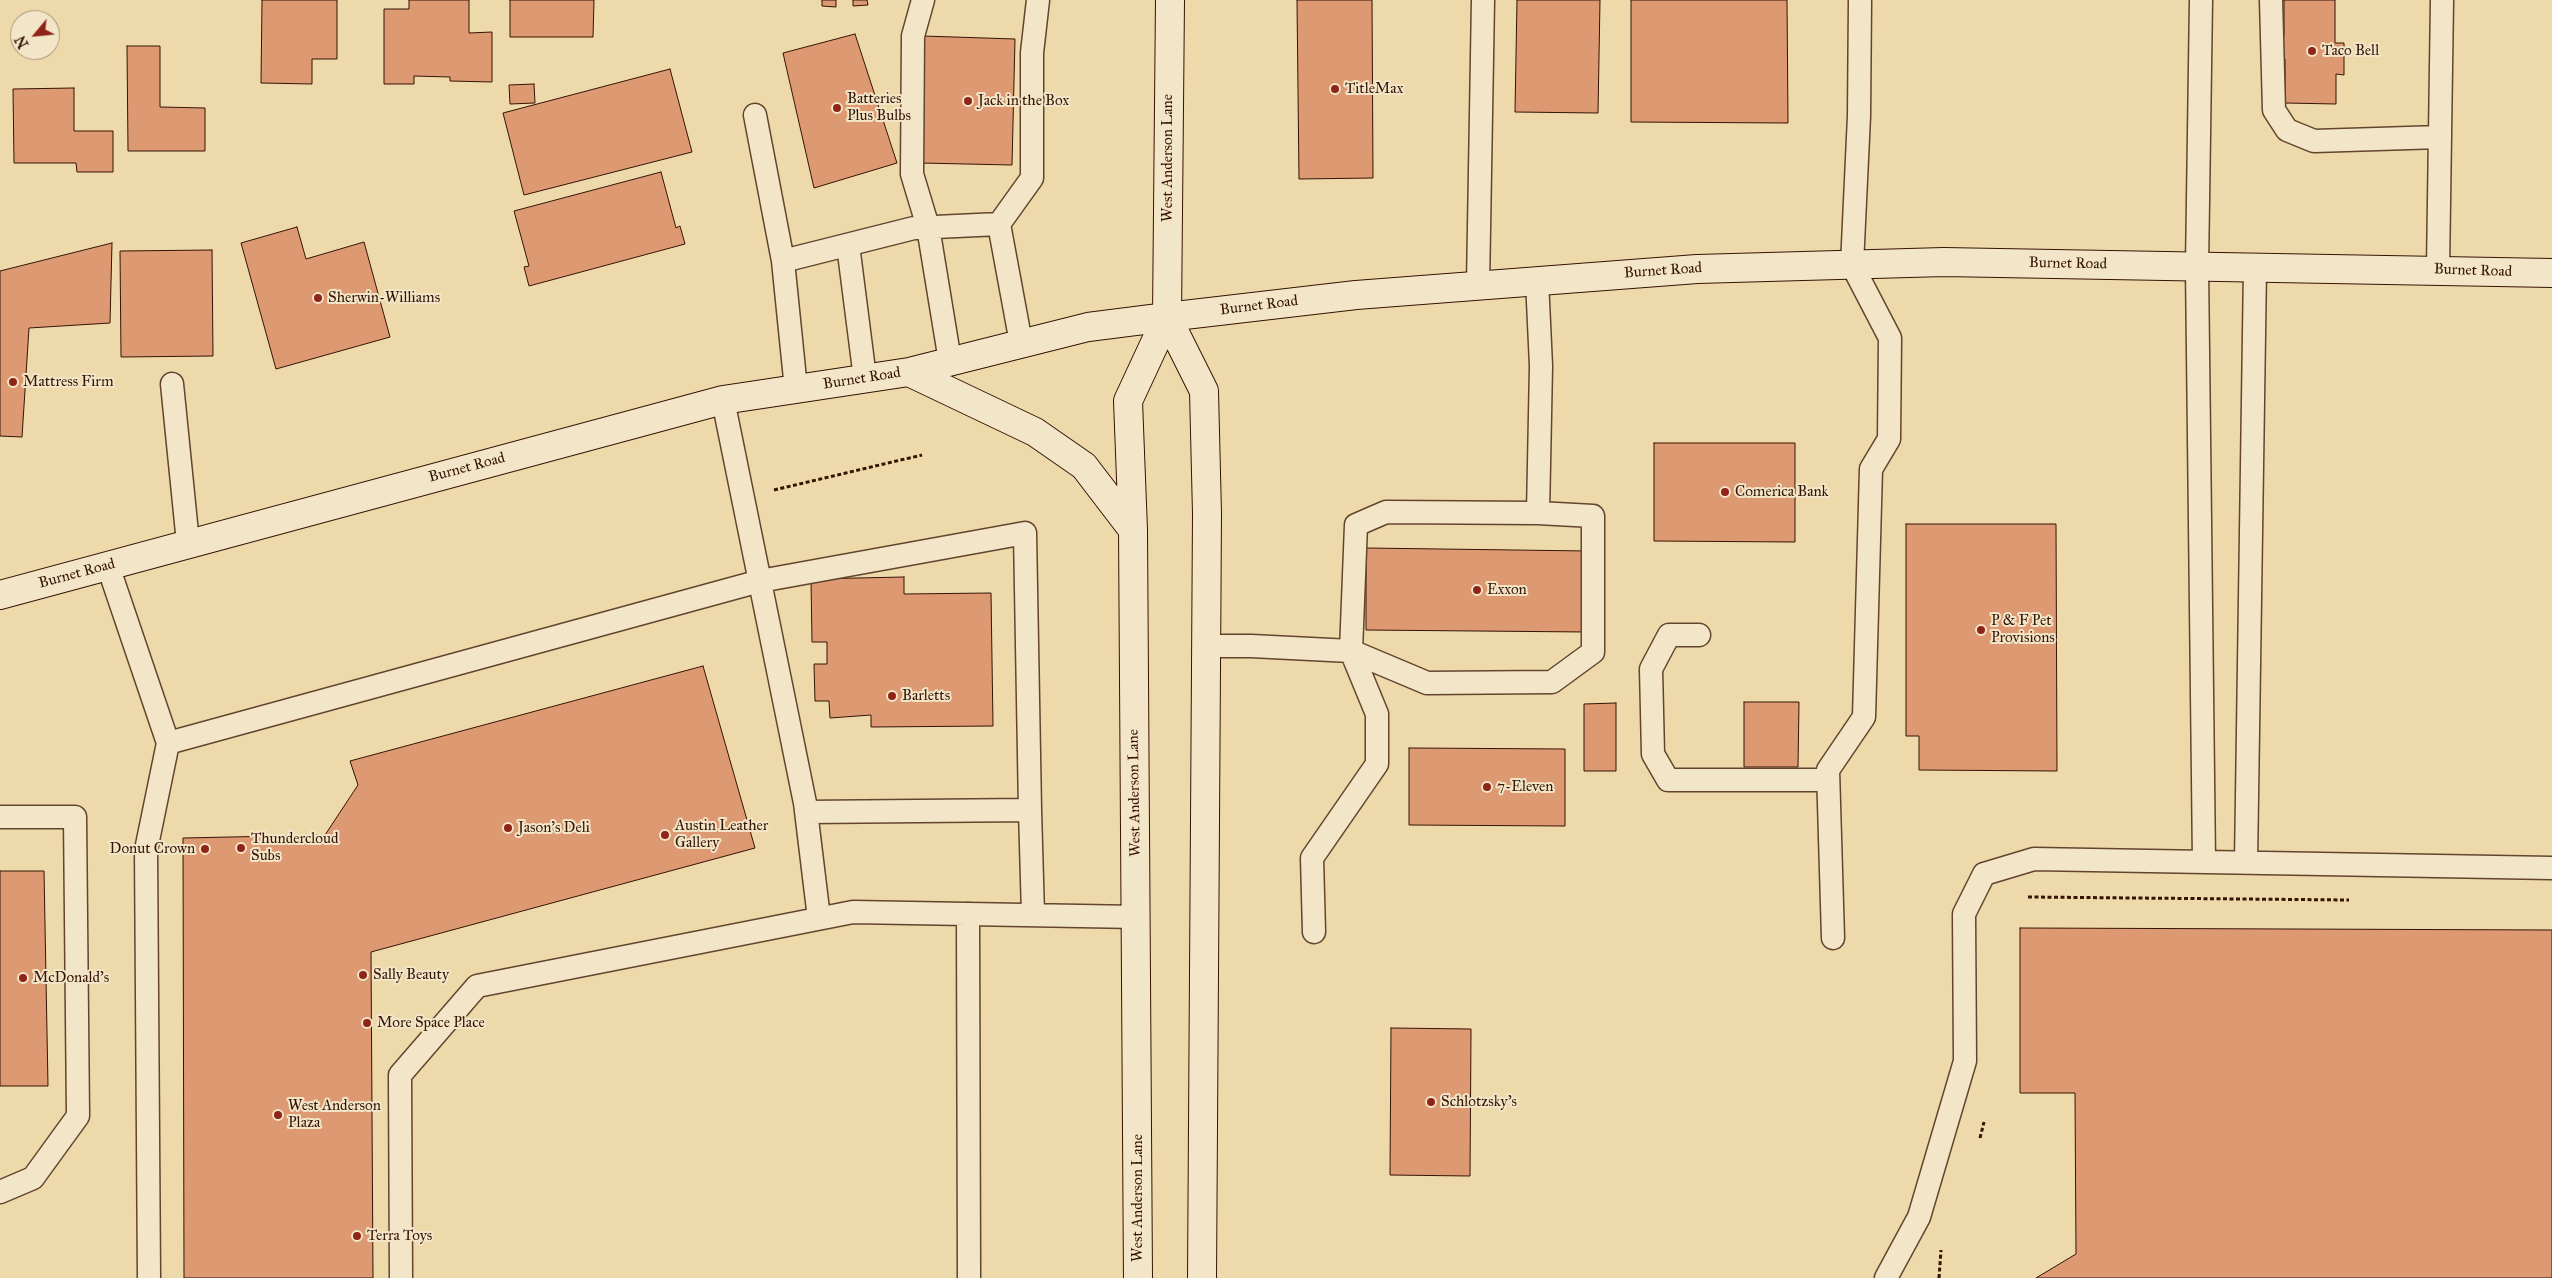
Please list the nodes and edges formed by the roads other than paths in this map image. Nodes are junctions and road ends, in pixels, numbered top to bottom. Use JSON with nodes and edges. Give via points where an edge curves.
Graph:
{"nodes":[{"id":1,"x":923,"y":0,"type":"edge"},
{"id":2,"x":1038,"y":0,"type":"edge"},
{"id":3,"x":1170,"y":0,"type":"edge"},
{"id":4,"x":1483,"y":0,"type":"edge"},
{"id":5,"x":1860,"y":0,"type":"edge"},
{"id":6,"x":2201,"y":0,"type":"edge"},
{"id":7,"x":2271,"y":0,"type":"edge"},
{"id":8,"x":2442,"y":0,"type":"edge"},
{"id":9,"x":755,"y":115,"type":"dead end"},
{"id":10,"x":2440,"y":137,"type":"junction"},
{"id":11,"x":998,"y":224,"type":"junction"},
{"id":12,"x":928,"y":227,"type":"junction"},
{"id":13,"x":848,"y":245,"type":"junction"},
{"id":14,"x":783,"y":261,"type":"junction"},
{"id":15,"x":1852,"y":265,"type":"junction"},
{"id":16,"x":2197,"y":267,"type":"junction"},
{"id":17,"x":2255,"y":268,"type":"junction"},
{"id":18,"x":2438,"y":270,"type":"junction"},
{"id":19,"x":2552,"y":273,"type":"edge"},
{"id":20,"x":1537,"y":280,"type":"junction"},
{"id":21,"x":1478,"y":285,"type":"junction"},
{"id":22,"x":1167,"y":316,"type":"junction"},
{"id":23,"x":1021,"y":343,"type":"junction"},
{"id":24,"x":950,"y":361,"type":"junction"},
{"id":25,"x":909,"y":372,"type":"junction"},
{"id":26,"x":865,"y":378,"type":"junction"},
{"id":27,"x":172,"y":384,"type":"dead end"},
{"id":28,"x":796,"y":389,"type":"junction"},
{"id":29,"x":723,"y":400,"type":"junction"},
{"id":30,"x":1538,"y":513,"type":"junction"},
{"id":31,"x":1133,"y":530,"type":"junction"},
{"id":32,"x":188,"y":543,"type":"junction"},
{"id":33,"x":108,"y":566,"type":"junction"},
{"id":34,"x":760,"y":581,"type":"junction"},
{"id":35,"x":0,"y":595,"type":"edge"},
{"id":36,"x":1699,"y":635,"type":"dead end"},
{"id":37,"x":1206,"y":646,"type":"junction"},
{"id":38,"x":1351,"y":651,"type":"junction"},
{"id":39,"x":168,"y":743,"type":"junction"},
{"id":40,"x":1828,"y":780,"type":"junction"},
{"id":41,"x":1030,"y":810,"type":"junction"},
{"id":42,"x":807,"y":812,"type":"junction"},
{"id":43,"x":0,"y":817,"type":"edge"},
{"id":44,"x":2204,"y":862,"type":"junction"},
{"id":45,"x":2246,"y":862,"type":"junction"},
{"id":46,"x":2552,"y":868,"type":"edge"},
{"id":47,"x":968,"y":914,"type":"junction"},
{"id":48,"x":1033,"y":915,"type":"junction"},
{"id":49,"x":1136,"y":917,"type":"junction"},
{"id":50,"x":819,"y":918,"type":"junction"},
{"id":51,"x":1314,"y":932,"type":"dead end"},
{"id":52,"x":1833,"y":938,"type":"dead end"},
{"id":53,"x":0,"y":1192,"type":"edge"},
{"id":54,"x":149,"y":1278,"type":"edge"},
{"id":55,"x":401,"y":1278,"type":"edge"},
{"id":56,"x":969,"y":1278,"type":"edge"},
{"id":57,"x":1138,"y":1278,"type":"edge"},
{"id":58,"x":1202,"y":1278,"type":"edge"},
{"id":59,"x":1886,"y":1278,"type":"edge"}],
"edges":[{"from":1,"to":12,"type":"lane","via":[[913,36],[912,174]]},
{"from":2,"to":11,"type":"lane","via":[[1032,53],[1032,178]]},
{"from":3,"to":22,"type":"main road","name":"West Anderson Lane"},
{"from":4,"to":21,"type":"lane"},
{"from":5,"to":15,"type":"lane","via":[[1859,116]]},
{"from":6,"to":16,"type":"lane"},
{"from":7,"to":10,"type":"lane","via":[[2274,110],[2287,130],[2314,141]]},
{"from":8,"to":10,"type":"lane"},
{"from":9,"to":14,"type":"lane"},
{"from":10,"to":18,"type":"lane"},
{"from":11,"to":12,"type":"lane"},
{"from":11,"to":23,"type":"lane"},
{"from":12,"to":13,"type":"lane"},
{"from":12,"to":24,"type":"lane"},
{"from":13,"to":14,"type":"lane"},
{"from":13,"to":26,"type":"lane"},
{"from":14,"to":28,"type":"lane"},
{"from":15,"to":16,"type":"main road","name":"Burnet Road","via":[[1944,262]]},
{"from":15,"to":20,"type":"main road","name":"Burnet Road","via":[[1696,269]]},
{"from":15,"to":40,"type":"lane","via":[[1890,338],[1889,439],[1871,469],[1864,716],[1828,770]]},
{"from":16,"to":17,"type":"main road","name":"Burnet Road"},
{"from":16,"to":44,"type":"lane"},
{"from":17,"to":18,"type":"main road","name":"Burnet Road"},
{"from":17,"to":45,"type":"lane"},
{"from":18,"to":19,"type":"main road","name":"Burnet Road"},
{"from":20,"to":21,"type":"main road","name":"Burnet Road"},
{"from":20,"to":30,"type":"lane","via":[[1541,366]]},
{"from":21,"to":22,"type":"main road","name":"Burnet Road"},
{"from":22,"to":23,"type":"main road","name":"Burnet Road","via":[[1088,327]]},
{"from":22,"to":31,"type":"main road","name":"West Anderson Lane","via":[[1128,401]]},
{"from":22,"to":37,"type":"main road","name":"West Anderson Lane","via":[[1204,391]]},
{"from":23,"to":24,"type":"main road","name":"Burnet Road"},
{"from":24,"to":25,"type":"main road","name":"Burnet Road"},
{"from":25,"to":26,"type":"main road","name":"Burnet Road"},
{"from":25,"to":31,"type":"main road","via":[[1035,432],[1076,460]]},
{"from":26,"to":28,"type":"main road","name":"Burnet Road"},
{"from":27,"to":32,"type":"lane"},
{"from":28,"to":29,"type":"main road","name":"Burnet Road"},
{"from":29,"to":32,"type":"main road","name":"Burnet Road"},
{"from":29,"to":34,"type":"lane"},
{"from":30,"to":38,"type":"lane","via":[[1386,512],[1356,525]]},
{"from":30,"to":38,"type":"lane","via":[[1593,516],[1593,652],[1567,673],[1552,682],[1426,683]]},
{"from":31,"to":49,"type":"main road","name":"West Anderson Lane"},
{"from":32,"to":33,"type":"main road","name":"Burnet Road"},
{"from":33,"to":35,"type":"main road","name":"Burnet Road"},
{"from":33,"to":39,"type":"lane"},
{"from":34,"to":39,"type":"lane"},
{"from":34,"to":41,"type":"lane","via":[[1025,533]]},
{"from":34,"to":42,"type":"lane"},
{"from":36,"to":40,"type":"lane","via":[[1669,635],[1651,669],[1653,754],[1668,780]]},
{"from":37,"to":38,"type":"lane"},
{"from":37,"to":58,"type":"main road","name":"West Anderson Lane"},
{"from":38,"to":51,"type":"lane","via":[[1377,714],[1377,764],[1312,858]]},
{"from":39,"to":54,"type":"lane","via":[[146,850]]},
{"from":40,"to":52,"type":"lane"},
{"from":41,"to":42,"type":"lane"},
{"from":41,"to":48,"type":"lane"},
{"from":42,"to":50,"type":"lane"},
{"from":43,"to":53,"type":"lane","via":[[75,817],[78,1116],[33,1178]]},
{"from":44,"to":45,"type":"lane"},
{"from":44,"to":59,"type":"lane","via":[[2034,859],[1984,874],[1964,914],[1966,1061],[1919,1217]]},
{"from":45,"to":46,"type":"lane"},
{"from":47,"to":48,"type":"lane"},
{"from":47,"to":50,"type":"lane","via":[[853,912]]},
{"from":47,"to":56,"type":"lane"},
{"from":48,"to":49,"type":"lane"},
{"from":49,"to":57,"type":"main road","name":"West Anderson Lane"},
{"from":50,"to":55,"type":"lane","via":[[477,986],[400,1076]]}]}
